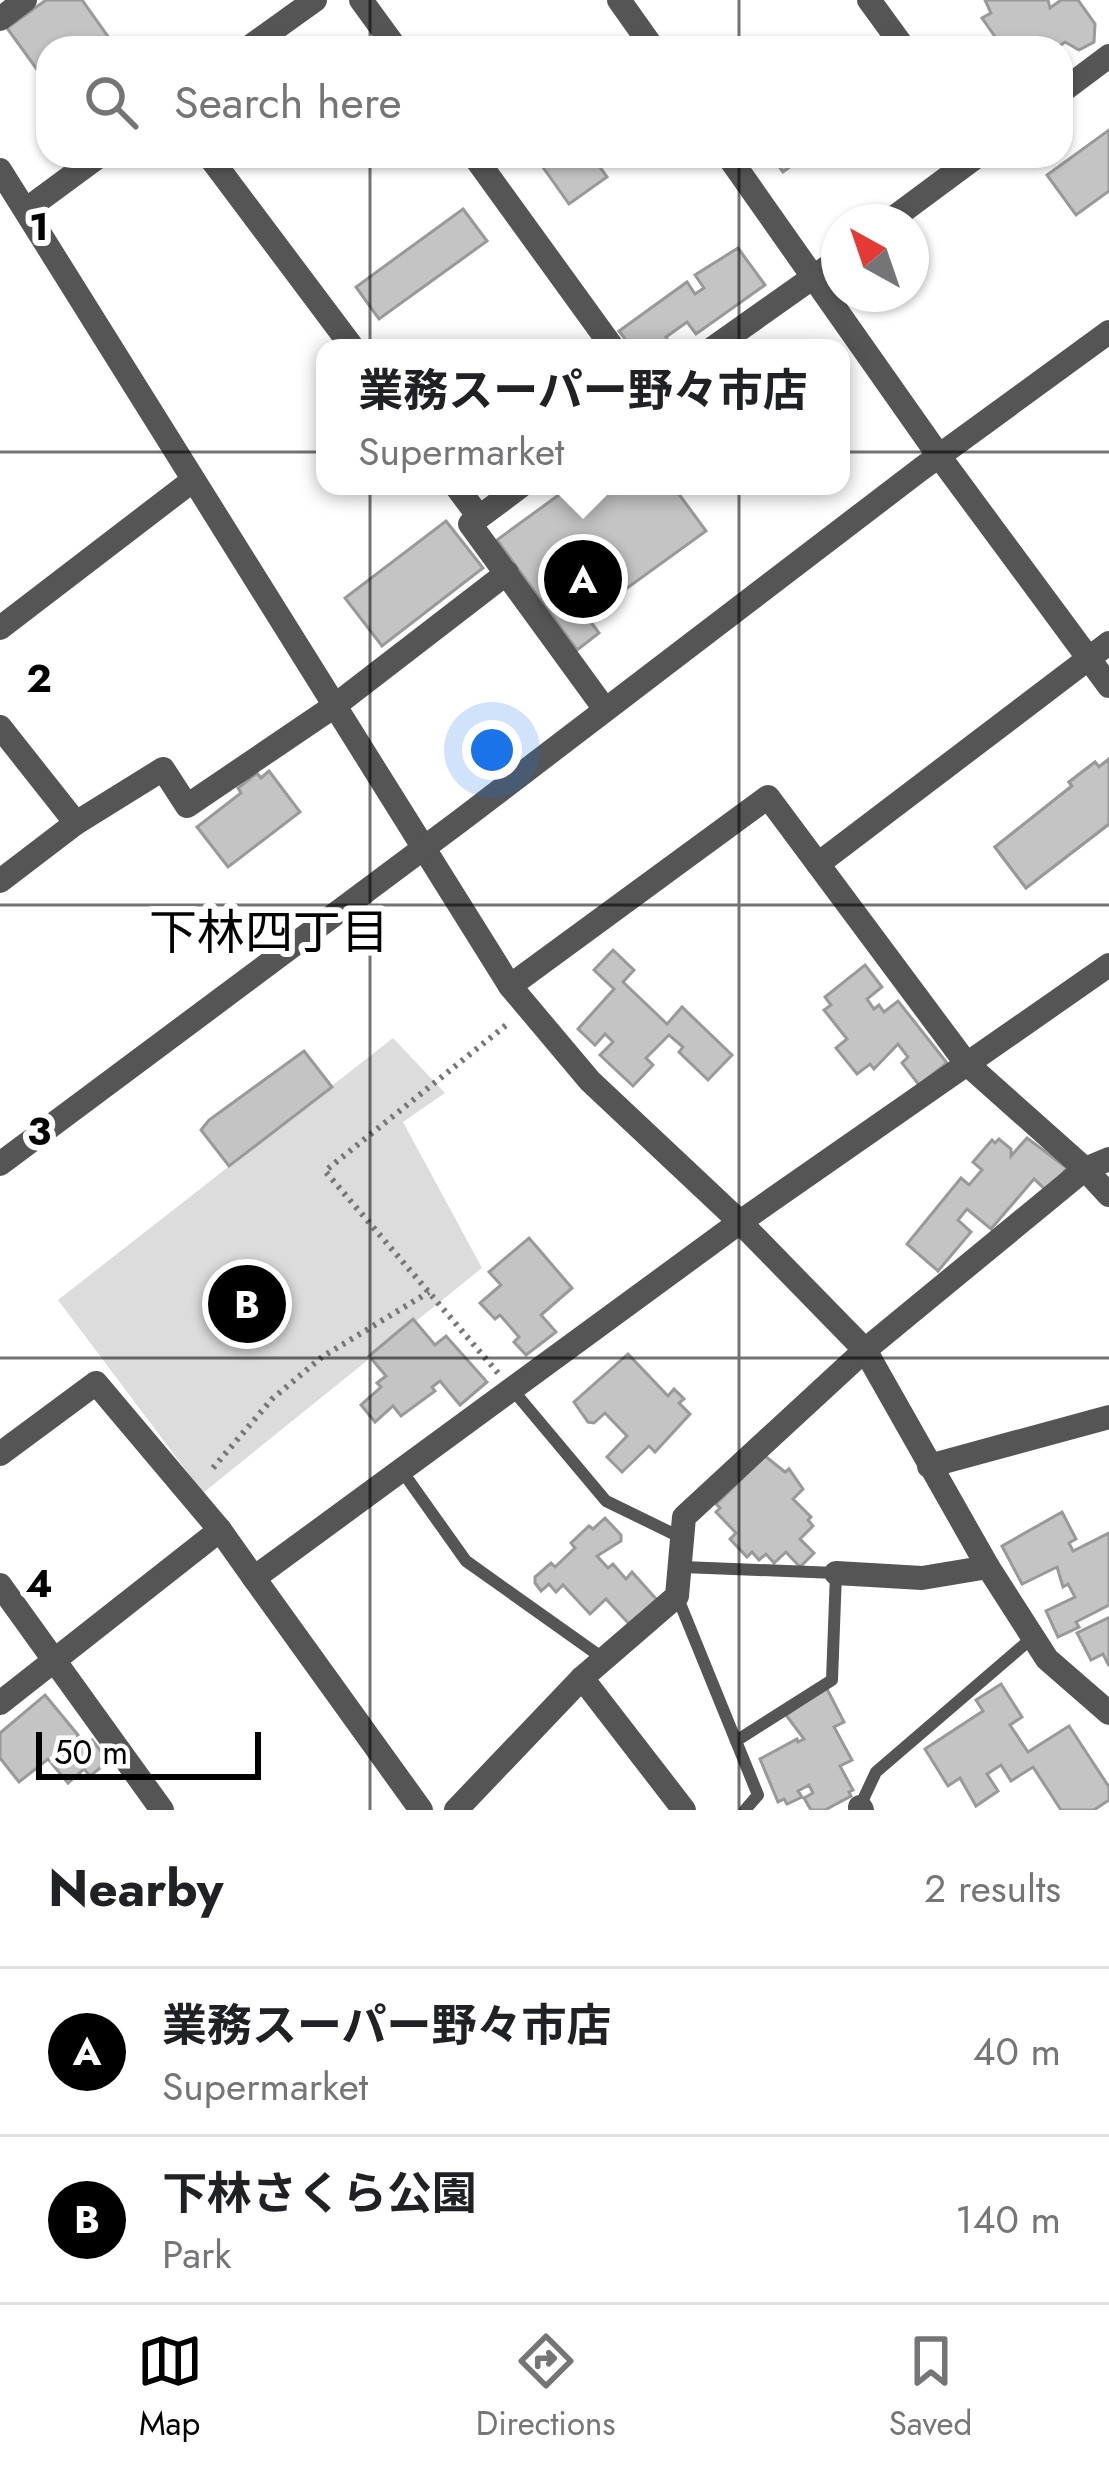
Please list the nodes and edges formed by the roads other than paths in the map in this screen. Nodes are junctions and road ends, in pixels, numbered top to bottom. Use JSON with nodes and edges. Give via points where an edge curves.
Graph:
{"nodes":[{"id":1,"x":25,"y":0,"type":"edge"},
{"id":2,"x":315,"y":0,"type":"edge"},
{"id":3,"x":361,"y":0,"type":"edge"},
{"id":4,"x":619,"y":0,"type":"edge"},
{"id":5,"x":869,"y":0,"type":"edge"},
{"id":6,"x":0,"y":19,"type":"edge"},
{"id":7,"x":265,"y":36,"type":"edge"},
{"id":8,"x":387,"y":36,"type":"edge"},
{"id":9,"x":644,"y":36,"type":"edge"},
{"id":10,"x":895,"y":36,"type":"edge"},
{"id":11,"x":1109,"y":56,"type":"edge"},
{"id":12,"x":1073,"y":83,"type":"edge"},
{"id":13,"x":83,"y":168,"type":"edge"},
{"id":14,"x":218,"y":168,"type":"edge"},
{"id":15,"x":483,"y":168,"type":"edge"},
{"id":16,"x":736,"y":168,"type":"edge"},
{"id":17,"x":961,"y":168,"type":"edge"},
{"id":18,"x":0,"y":170,"type":"edge"},
{"id":19,"x":912,"y":204,"type":"edge"},
{"id":20,"x":27,"y":209,"type":"junction"},
{"id":21,"x":821,"y":273,"type":"edge"},
{"id":22,"x":814,"y":278,"type":"junction"},
{"id":23,"x":1109,"y":332,"type":"edge"},
{"id":24,"x":346,"y":339,"type":"edge"},
{"id":25,"x":606,"y":339,"type":"edge"},
{"id":26,"x":726,"y":339,"type":"edge"},
{"id":27,"x":939,"y":456,"type":"junction"},
{"id":28,"x":192,"y":481,"type":"junction"},
{"id":29,"x":463,"y":495,"type":"edge"},
{"id":30,"x":509,"y":495,"type":"edge"},
{"id":31,"x":479,"y":517,"type":"junction"},
{"id":32,"x":507,"y":573,"type":"junction"},
{"id":33,"x":0,"y":628,"type":"edge"},
{"id":34,"x":1099,"y":650,"type":"edge"},
{"id":35,"x":1109,"y":686,"type":"edge"},
{"id":36,"x":333,"y":706,"type":"junction"},
{"id":37,"x":604,"y":708,"type":"junction"},
{"id":38,"x":0,"y":727,"type":"edge"},
{"id":39,"x":76,"y":824,"type":"junction"},
{"id":40,"x":422,"y":848,"type":"junction"},
{"id":41,"x":818,"y":864,"type":"junction"},
{"id":42,"x":0,"y":881,"type":"edge"},
{"id":43,"x":1109,"y":965,"type":"edge"},
{"id":44,"x":510,"y":986,"type":"junction"},
{"id":45,"x":966,"y":1064,"type":"junction"},
{"id":46,"x":0,"y":1164,"type":"edge"},
{"id":47,"x":1097,"y":1164,"type":"edge"},
{"id":48,"x":1109,"y":1195,"type":"edge"},
{"id":49,"x":740,"y":1222,"type":"junction"},
{"id":50,"x":865,"y":1349,"type":"junction"},
{"id":51,"x":512,"y":1389,"type":"junction"},
{"id":52,"x":1109,"y":1417,"type":"edge"},
{"id":53,"x":0,"y":1454,"type":"edge"},
{"id":54,"x":929,"y":1466,"type":"junction"},
{"id":55,"x":401,"y":1470,"type":"junction"},
{"id":56,"x":220,"y":1530,"type":"junction"},
{"id":57,"x":683,"y":1539,"type":"junction"},
{"id":58,"x":988,"y":1567,"type":"junction"},
{"id":59,"x":682,"y":1568,"type":"junction"},
{"id":60,"x":836,"y":1573,"type":"junction"},
{"id":61,"x":254,"y":1578,"type":"junction"},
{"id":62,"x":0,"y":1585,"type":"edge"},
{"id":63,"x":677,"y":1597,"type":"junction"},
{"id":64,"x":1033,"y":1637,"type":"junction"},
{"id":65,"x":56,"y":1659,"type":"junction"},
{"id":66,"x":604,"y":1659,"type":"junction"},
{"id":67,"x":582,"y":1678,"type":"junction"},
{"id":68,"x":0,"y":1703,"type":"edge"},
{"id":69,"x":1109,"y":1713,"type":"edge"},
{"id":70,"x":736,"y":1741,"type":"junction"},
{"id":71,"x":758,"y":1796,"type":"junction"},
{"id":72,"x":859,"y":1809,"type":"edge"},
{"id":73,"x":162,"y":1810,"type":"edge"},
{"id":74,"x":421,"y":1810,"type":"edge"},
{"id":75,"x":456,"y":1810,"type":"edge"},
{"id":76,"x":684,"y":1810,"type":"edge"},
{"id":77,"x":745,"y":1810,"type":"edge"},
{"id":78,"x":767,"y":1810,"type":"edge"}],
"edges":[{"from":1,"to":6,"type":"street"},
{"from":2,"to":7,"type":"street"},
{"from":3,"to":8,"type":"street"},
{"from":4,"to":9,"type":"street"},
{"from":5,"to":10,"type":"street"},
{"from":11,"to":12,"type":"street"},
{"from":13,"to":20,"type":"street"},
{"from":14,"to":24,"type":"street"},
{"from":15,"to":25,"type":"street"},
{"from":16,"to":22,"type":"street"},
{"from":17,"to":19,"type":"street"},
{"from":18,"to":20,"type":"street"},
{"from":20,"to":28,"type":"street"},
{"from":21,"to":22,"type":"street"},
{"from":22,"to":26,"type":"street"},
{"from":22,"to":27,"type":"street"},
{"from":23,"to":27,"type":"street"},
{"from":27,"to":34,"type":"street"},
{"from":27,"to":37,"type":"street"},
{"from":28,"to":33,"type":"street"},
{"from":28,"to":36,"type":"street"},
{"from":29,"to":31,"type":"street"},
{"from":30,"to":31,"type":"street"},
{"from":31,"to":32,"type":"street","via":[[470,524]]},
{"from":32,"to":36,"type":"street"},
{"from":32,"to":37,"type":"street"},
{"from":34,"to":35,"type":"street"},
{"from":34,"to":41,"type":"street"},
{"from":36,"to":39,"type":"street","via":[[188,806],[163,769]]},
{"from":36,"to":40,"type":"street"},
{"from":37,"to":40,"type":"street"},
{"from":38,"to":39,"type":"street"},
{"from":39,"to":42,"type":"street"},
{"from":40,"to":44,"type":"street"},
{"from":40,"to":46,"type":"street"},
{"from":41,"to":44,"type":"street","via":[[768,797]]},
{"from":41,"to":45,"type":"street"},
{"from":43,"to":45,"type":"street"},
{"from":44,"to":49,"type":"street","via":[[590,1081]]},
{"from":45,"to":47,"type":"street"},
{"from":45,"to":49,"type":"street"},
{"from":47,"to":48,"type":"street"},
{"from":47,"to":50,"type":"street"},
{"from":49,"to":50,"type":"street"},
{"from":49,"to":51,"type":"street"},
{"from":50,"to":54,"type":"street"},
{"from":50,"to":57,"type":"street","via":[[684,1517]]},
{"from":51,"to":55,"type":"street"},
{"from":51,"to":57,"type":"lane","via":[[606,1501]]},
{"from":52,"to":54,"type":"street"},
{"from":53,"to":56,"type":"street","via":[[96,1383]]},
{"from":54,"to":58,"type":"street"},
{"from":55,"to":61,"type":"street"},
{"from":55,"to":66,"type":"lane","via":[[466,1561]]},
{"from":56,"to":61,"type":"street"},
{"from":56,"to":65,"type":"street"},
{"from":57,"to":59,"type":"street"},
{"from":58,"to":60,"type":"street","via":[[922,1578]]},
{"from":58,"to":64,"type":"street"},
{"from":59,"to":60,"type":"lane"},
{"from":59,"to":63,"type":"street"},
{"from":60,"to":70,"type":"lane","via":[[832,1680]]},
{"from":61,"to":74,"type":"street"},
{"from":62,"to":65,"type":"street"},
{"from":63,"to":66,"type":"street"},
{"from":63,"to":70,"type":"lane"},
{"from":64,"to":69,"type":"street"},
{"from":64,"to":72,"type":"lane","via":[[876,1772]]},
{"from":65,"to":68,"type":"street"},
{"from":65,"to":73,"type":"street"},
{"from":66,"to":67,"type":"street"},
{"from":67,"to":75,"type":"street"},
{"from":67,"to":76,"type":"street"},
{"from":70,"to":71,"type":"lane"},
{"from":71,"to":77,"type":"lane"},
{"from":71,"to":78,"type":"lane"}]}
